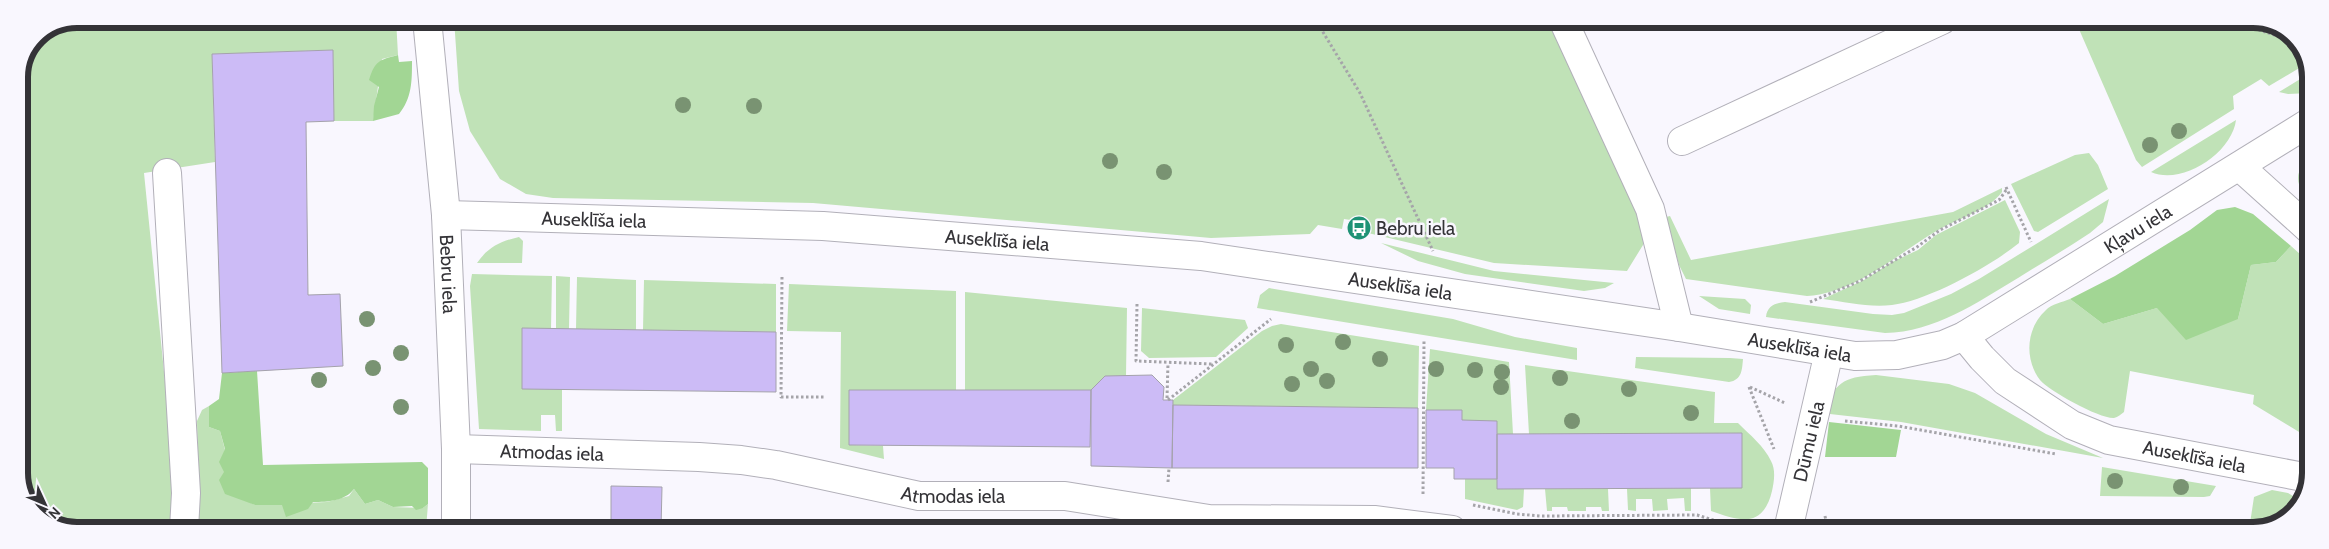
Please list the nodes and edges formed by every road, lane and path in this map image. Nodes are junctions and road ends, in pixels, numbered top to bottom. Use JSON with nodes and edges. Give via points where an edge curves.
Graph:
{"nodes":[{"id":1,"x":428,"y":28,"type":"edge"},
{"id":2,"x":1320,"y":28,"type":"edge"},
{"id":3,"x":1567,"y":28,"type":"edge"},
{"id":4,"x":1925,"y":28,"type":"edge"},
{"id":5,"x":2254,"y":28,"type":"edge"},
{"id":6,"x":2282,"y":37,"type":"edge"},
{"id":7,"x":2301,"y":128,"type":"edge"},
{"id":8,"x":1682,"y":141,"type":"dead end"},
{"id":9,"x":2240,"y":166,"type":"junction"},
{"id":10,"x":167,"y":173,"type":"dead end"},
{"id":11,"x":446,"y":215,"type":"junction"},
{"id":12,"x":2301,"y":222,"type":"edge"},
{"id":13,"x":2030,"y":242,"type":"dead end"},
{"id":14,"x":1433,"y":251,"type":"dead end"},
{"id":15,"x":782,"y":278,"type":"dead end"},
{"id":16,"x":1810,"y":302,"type":"dead end"},
{"id":17,"x":1137,"y":304,"type":"dead end"},
{"id":18,"x":1270,"y":319,"type":"dead end"},
{"id":19,"x":1679,"y":327,"type":"junction"},
{"id":20,"x":1964,"y":336,"type":"junction"},
{"id":21,"x":1424,"y":340,"type":"dead end"},
{"id":22,"x":1828,"y":352,"type":"junction"},
{"id":23,"x":1168,"y":363,"type":"junction"},
{"id":24,"x":1212,"y":364,"type":"junction"},
{"id":25,"x":824,"y":397,"type":"dead end"},
{"id":26,"x":1813,"y":417,"type":"junction"},
{"id":27,"x":456,"y":449,"type":"junction"},
{"id":28,"x":1774,"y":451,"type":"dead end"},
{"id":29,"x":2061,"y":455,"type":"dead end"},
{"id":30,"x":2302,"y":477,"type":"edge"},
{"id":31,"x":1418,"y":494,"type":"dead end"},
{"id":32,"x":1467,"y":504,"type":"dead end"},
{"id":33,"x":1763,"y":517,"type":"dead end"},
{"id":34,"x":184,"y":522,"type":"edge"},
{"id":35,"x":456,"y":522,"type":"edge"},
{"id":36,"x":1390,"y":522,"type":"edge"},
{"id":37,"x":1719,"y":522,"type":"edge"},
{"id":38,"x":1752,"y":522,"type":"edge"},
{"id":39,"x":1790,"y":522,"type":"edge"}],
"edges":[{"from":1,"to":11,"type":"street","name":"Bebru iela"},
{"from":2,"to":14,"type":"path","via":[[1360,94]]},
{"from":3,"to":19,"type":"street","via":[[1650,208]]},
{"from":4,"to":8,"type":"street"},
{"from":5,"to":6,"type":"path"},
{"from":7,"to":9,"type":"street","name":"Kļavu iela"},
{"from":9,"to":12,"type":"street"},
{"from":9,"to":20,"type":"street","name":"Kļavu iela"},
{"from":10,"to":34,"type":"street","via":[[186,493]]},
{"from":11,"to":19,"type":"street","name":"Auseklīša iela","via":[[823,226],[1201,256]]},
{"from":11,"to":27,"type":"street","name":"Bebru iela"},
{"from":13,"to":16,"type":"path","via":[[2006,188],[2000,200],[1940,230],[1860,280]]},
{"from":15,"to":25,"type":"path","via":[[781,397]]},
{"from":17,"to":23,"type":"path","via":[[1136,361]]},
{"from":18,"to":24,"type":"path"},
{"from":19,"to":22,"type":"street","name":"Auseklīša iela"},
{"from":20,"to":22,"type":"street","name":"Auseklīša iela","via":[[1943,345],[1897,355]]},
{"from":20,"to":30,"type":"street","name":"Auseklīša iela","via":[[2005,380],[2072,425],[2110,440]]},
{"from":21,"to":31,"type":"path","via":[[1423,495]]},
{"from":22,"to":26,"type":"street","name":"Dūmu iela"},
{"from":23,"to":24,"type":"path"},
{"from":23,"to":24,"type":"path","via":[[1168,399]]},
{"from":26,"to":28,"type":"path","via":[[1749,387]]},
{"from":26,"to":29,"type":"path","via":[[1898,426]]},
{"from":26,"to":39,"type":"street","name":"Dūmu iela"},
{"from":27,"to":35,"type":"street","name":"Bebru iela"},
{"from":27,"to":36,"type":"street","name":"Atmodas iela","via":[[741,460],[919,496],[1065,496],[1209,519]]},
{"from":32,"to":37,"type":"path","via":[[1540,516],[1697,515]]},
{"from":33,"to":38,"type":"path"}]}
